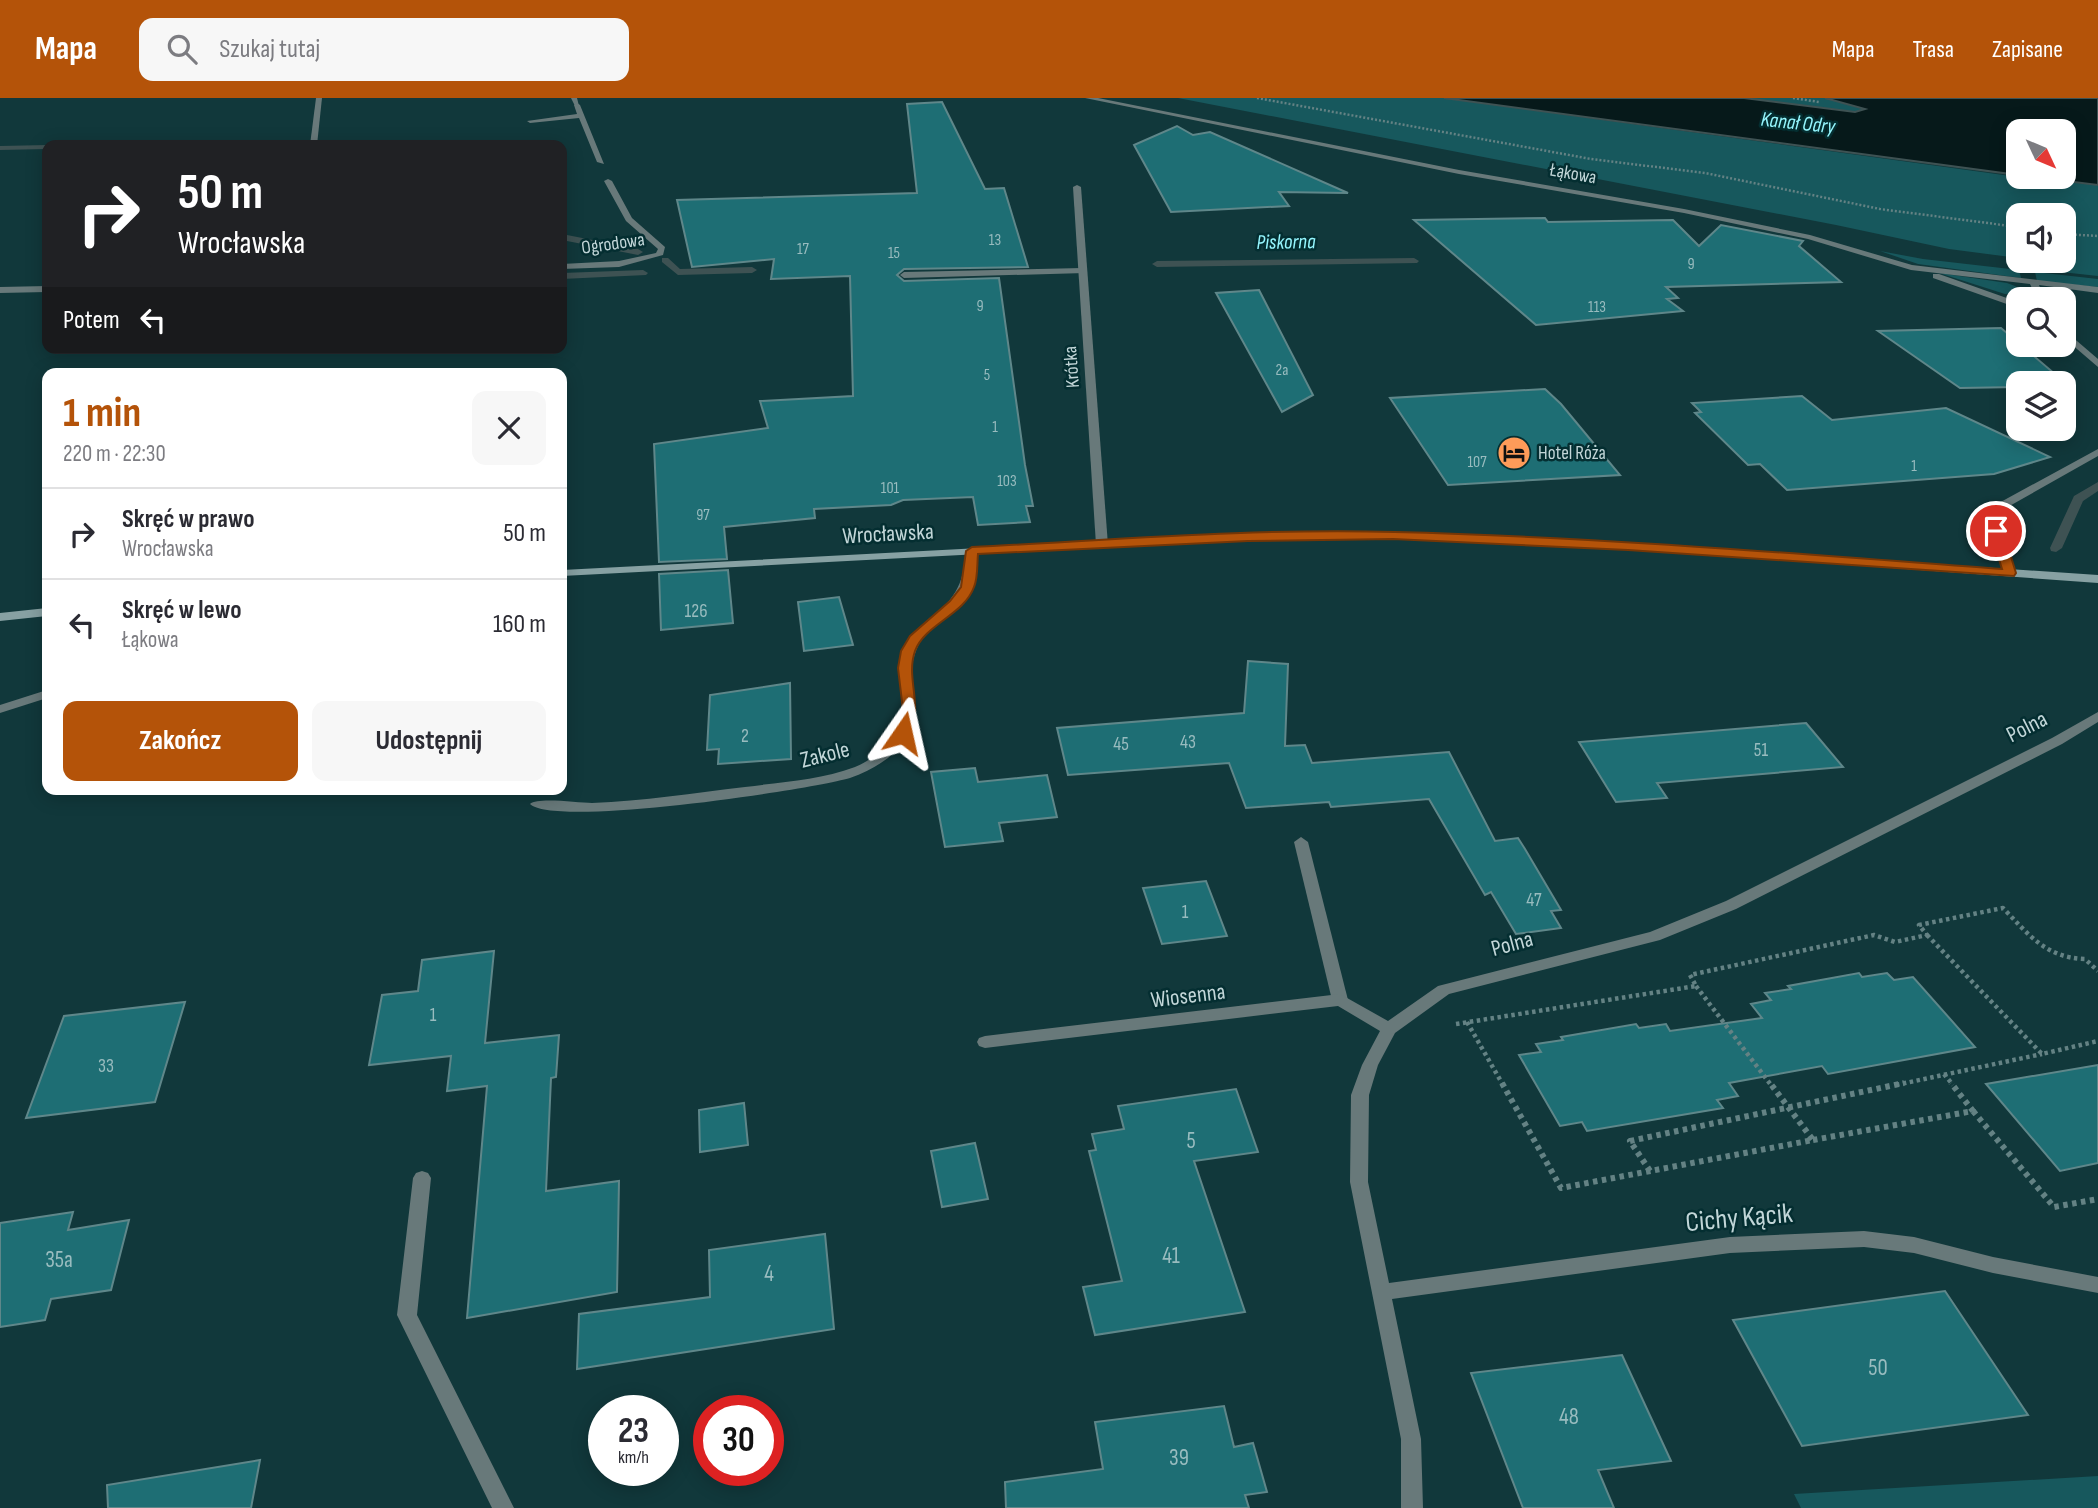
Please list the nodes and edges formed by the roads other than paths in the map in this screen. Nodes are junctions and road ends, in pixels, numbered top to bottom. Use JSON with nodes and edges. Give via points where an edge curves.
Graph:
{"nodes":[{"id":1,"x":319,"y":98,"type":"edge"},
{"id":2,"x":1087,"y":98,"type":"edge"},
{"id":3,"x":576,"y":102,"type":"edge"},
{"id":4,"x":581,"y":116,"type":"junction"},
{"id":5,"x":530,"y":121,"type":"dead end"},
{"id":6,"x":314,"y":140,"type":"edge"},
{"id":7,"x":601,"y":162,"type":"dead end"},
{"id":8,"x":608,"y":181,"type":"dead end"},
{"id":9,"x":1077,"y":187,"type":"dead end"},
{"id":10,"x":567,"y":267,"type":"edge"},
{"id":11,"x":1911,"y":267,"type":"junction"},
{"id":12,"x":1082,"y":271,"type":"junction"},
{"id":13,"x":904,"y":275,"type":"dead end"},
{"id":14,"x":2034,"y":283,"type":"junction"},
{"id":15,"x":2036,"y":287,"type":"edge"},
{"id":16,"x":42,"y":289,"type":"edge"},
{"id":17,"x":0,"y":290,"type":"edge"},
{"id":18,"x":2098,"y":290,"type":"edge"},
{"id":19,"x":2006,"y":301,"type":"edge"},
{"id":20,"x":2076,"y":344,"type":"edge"},
{"id":21,"x":2098,"y":364,"type":"edge"},
{"id":22,"x":2098,"y":452,"type":"edge"},
{"id":23,"x":1102,"y":545,"type":"junction"},
{"id":24,"x":972,"y":551,"type":"junction"},
{"id":25,"x":567,"y":573,"type":"edge"},
{"id":26,"x":2010,"y":573,"type":"junction"},
{"id":27,"x":2098,"y":579,"type":"edge"},
{"id":28,"x":42,"y":613,"type":"edge"},
{"id":29,"x":0,"y":617,"type":"edge"},
{"id":30,"x":42,"y":696,"type":"edge"},
{"id":31,"x":0,"y":709,"type":"edge"},
{"id":32,"x":2098,"y":716,"type":"edge"},
{"id":33,"x":537,"y":804,"type":"dead end"},
{"id":34,"x":1301,"y":842,"type":"dead end"},
{"id":35,"x":1340,"y":1000,"type":"junction"},
{"id":36,"x":1390,"y":1029,"type":"junction"},
{"id":37,"x":985,"y":1042,"type":"dead end"},
{"id":38,"x":422,"y":1178,"type":"dead end"},
{"id":39,"x":2098,"y":1285,"type":"edge"},
{"id":40,"x":1383,"y":1292,"type":"junction"},
{"id":41,"x":503,"y":1508,"type":"edge"},
{"id":42,"x":1412,"y":1508,"type":"edge"}],
"edges":[{"from":1,"to":6,"type":"street"},
{"from":2,"to":11,"type":"street","name":"Łąkowa","via":[[1772,229]]},
{"from":3,"to":4,"type":"street"},
{"from":4,"to":5,"type":"street"},
{"from":4,"to":7,"type":"street"},
{"from":8,"to":10,"type":"street","name":"Ogrodowa","via":[[629,219],[662,249],[659,255],[619,264]]},
{"from":9,"to":12,"type":"street","name":"Krótka"},
{"from":11,"to":14,"type":"street","name":"Łąkowa"},
{"from":11,"to":19,"type":"street"},
{"from":12,"to":13,"type":"street"},
{"from":12,"to":23,"type":"street","name":"Krótka"},
{"from":14,"to":15,"type":"street"},
{"from":14,"to":18,"type":"street","name":"Łąkowa"},
{"from":16,"to":17,"type":"street"},
{"from":20,"to":21,"type":"street"},
{"from":22,"to":26,"type":"street","via":[[2001,506],[1996,531]]},
{"from":23,"to":24,"type":"main road","name":"Wrocławska"},
{"from":23,"to":26,"type":"main road","name":"Wrocławska","via":[[1393,535]]},
{"from":24,"to":25,"type":"main road","name":"Wrocławska"},
{"from":24,"to":33,"type":"street","name":"Zakole","via":[[968,587],[908,651],[910,710],[903,733],[862,769],[827,780],[688,798],[564,808]]},
{"from":26,"to":27,"type":"main road","name":"Wrocławska"},
{"from":28,"to":29,"type":"main road"},
{"from":30,"to":31,"type":"street"},
{"from":32,"to":36,"type":"street","name":"Polna","via":[[1731,905],[1655,936],[1444,990]]},
{"from":34,"to":35,"type":"street"},
{"from":35,"to":36,"type":"street"},
{"from":35,"to":37,"type":"street","name":"Wiosenna"},
{"from":36,"to":40,"type":"street","name":"Polna","via":[[1366,1075],[1358,1124],[1360,1182]]},
{"from":38,"to":41,"type":"street","via":[[407,1315]]},
{"from":39,"to":40,"type":"street","name":"Cichy Kącik","via":[[1914,1245],[1812,1240],[1730,1245]]},
{"from":40,"to":42,"type":"street","name":"Polna","via":[[1411,1439]]}]}
